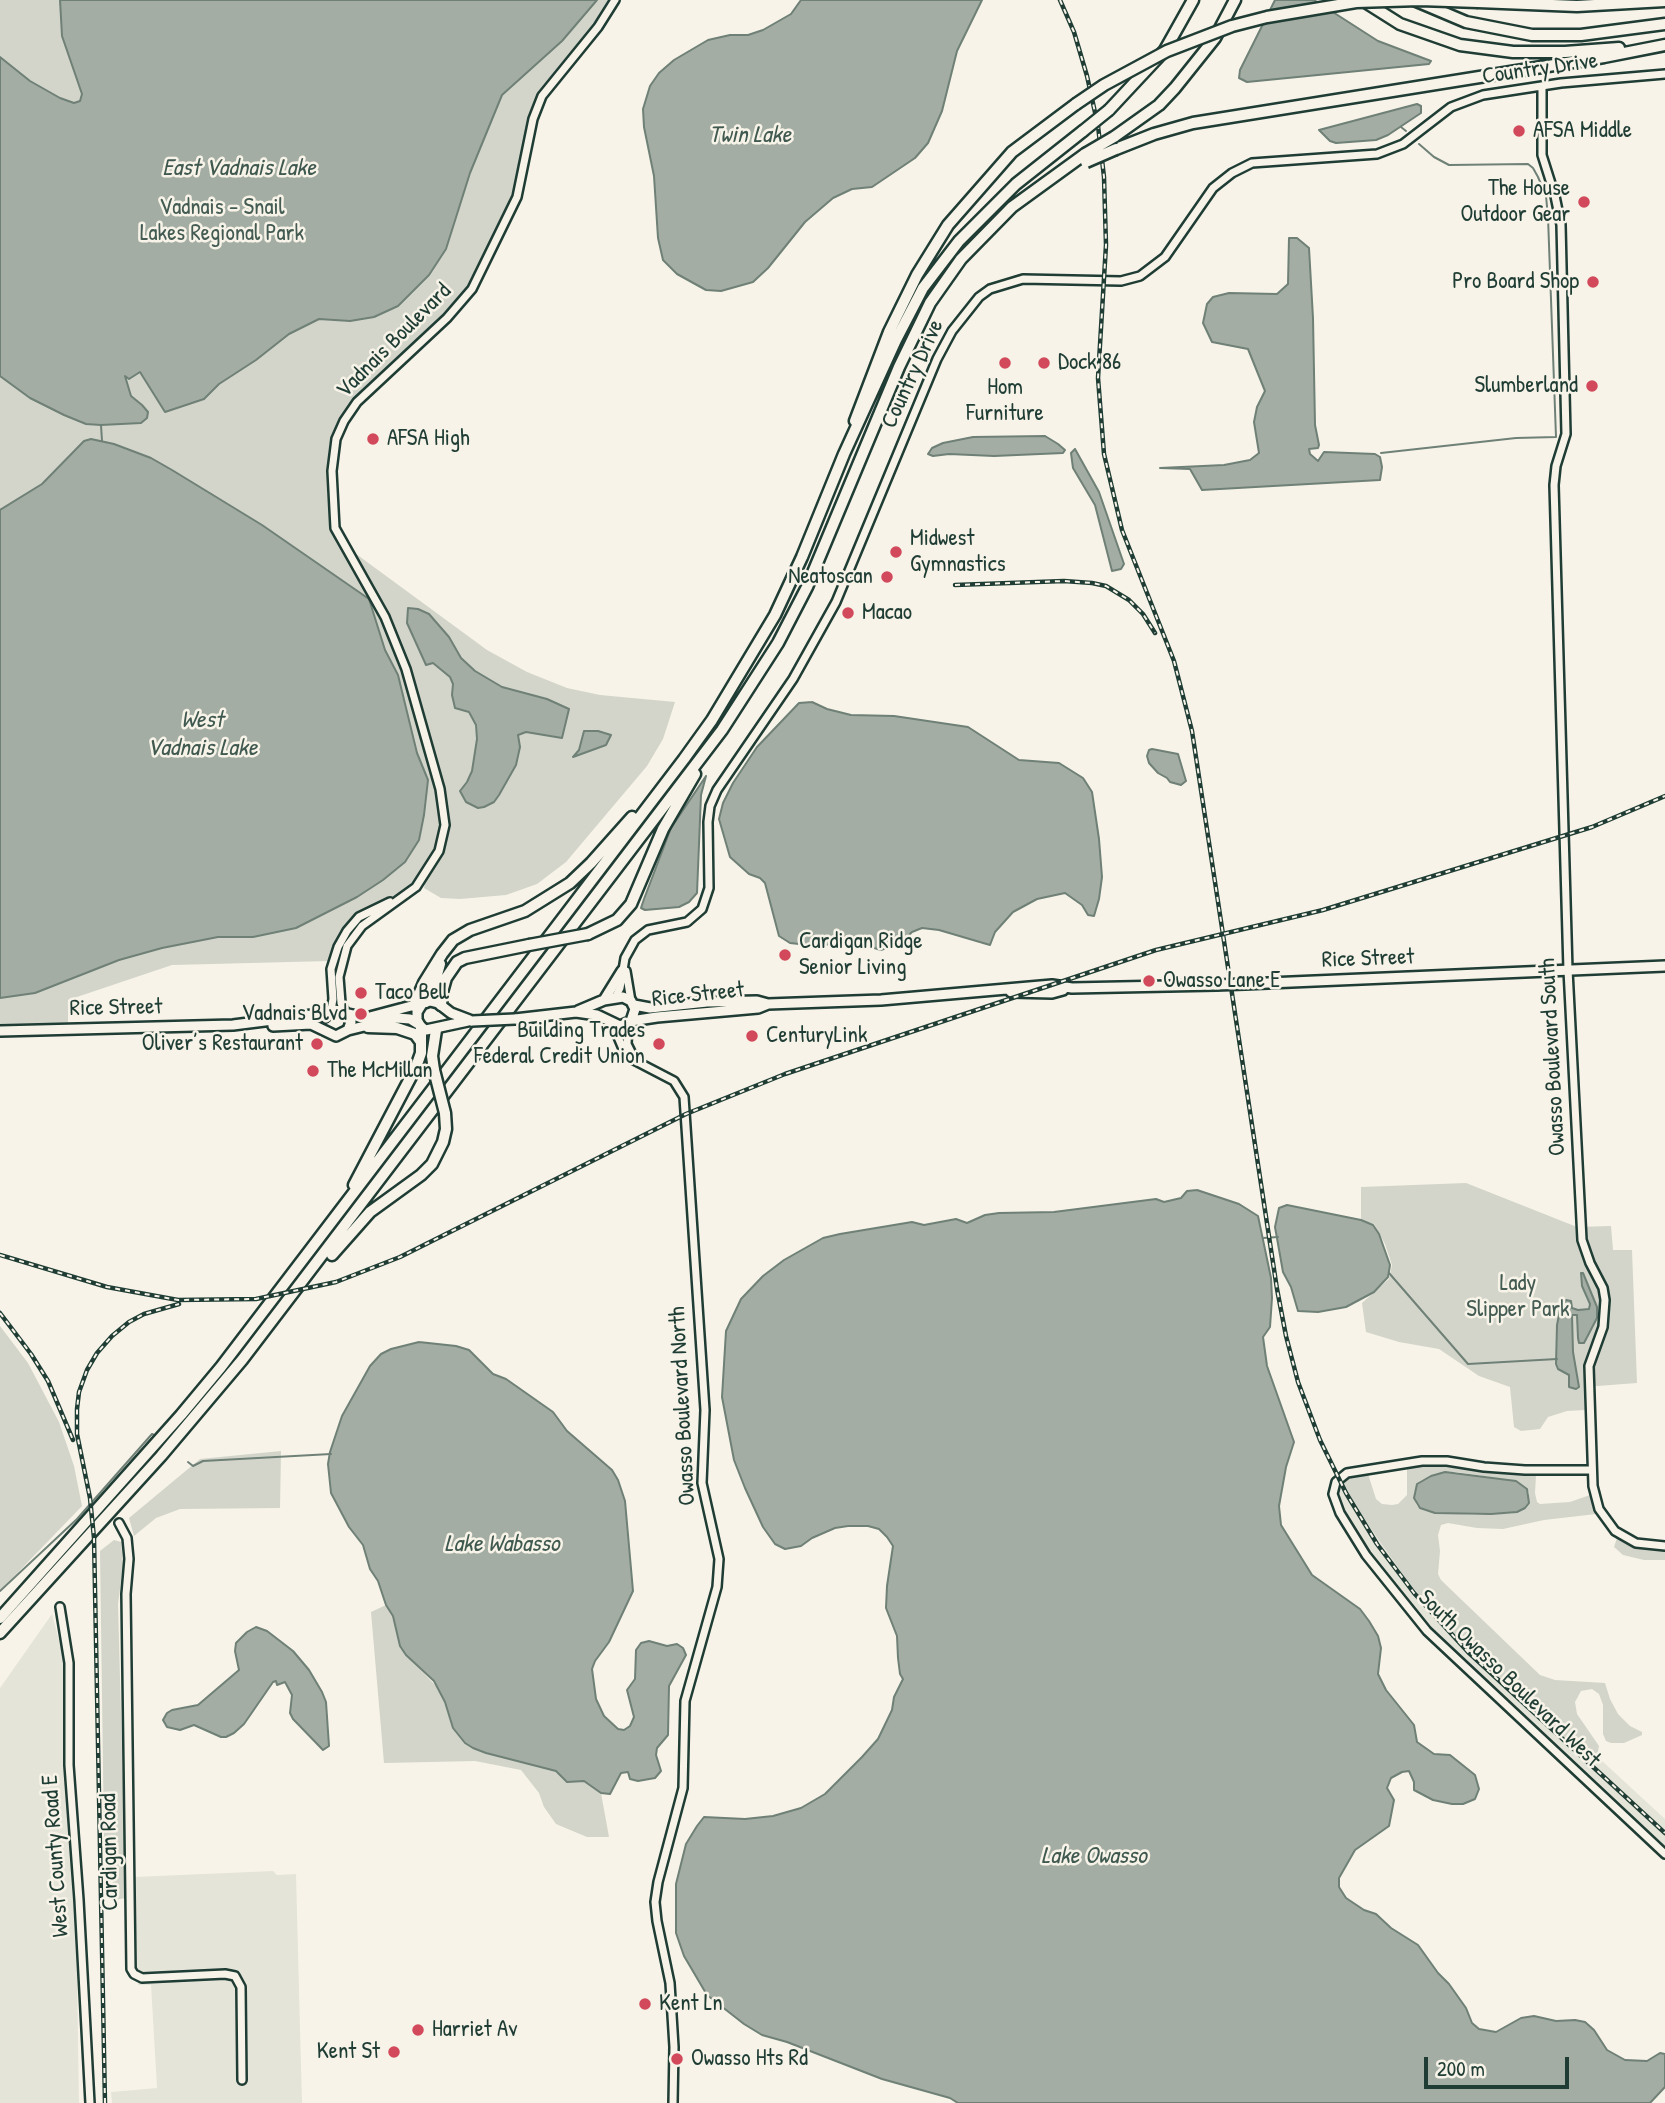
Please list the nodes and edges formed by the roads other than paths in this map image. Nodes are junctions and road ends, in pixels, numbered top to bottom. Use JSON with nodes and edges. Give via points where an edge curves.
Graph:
{"nodes":[{"id":1,"x":615,"y":0,"type":"edge"},
{"id":2,"x":1193,"y":0,"type":"edge"},
{"id":3,"x":1235,"y":0,"type":"edge"},
{"id":4,"x":1361,"y":0,"type":"edge"},
{"id":5,"x":1414,"y":0,"type":"edge"},
{"id":6,"x":1593,"y":0,"type":"edge"},
{"id":7,"x":1665,"y":1,"type":"edge"},
{"id":8,"x":1631,"y":3,"type":"junction"},
{"id":9,"x":1665,"y":24,"type":"edge"},
{"id":10,"x":1664,"y":45,"type":"edge"},
{"id":11,"x":1665,"y":74,"type":"edge"},
{"id":12,"x":1542,"y":86,"type":"junction"},
{"id":13,"x":1086,"y":158,"type":"junction"},
{"id":14,"x":844,"y":454,"type":"junction"},
{"id":15,"x":742,"y":702,"type":"junction"},
{"id":16,"x":684,"y":759,"type":"junction"},
{"id":17,"x":344,"y":944,"type":"junction"},
{"id":18,"x":1665,"y":966,"type":"edge"},
{"id":19,"x":623,"y":969,"type":"junction"},
{"id":20,"x":1568,"y":970,"type":"junction"},
{"id":21,"x":610,"y":1000,"type":"junction"},
{"id":22,"x":632,"y":1003,"type":"junction"},
{"id":23,"x":420,"y":1004,"type":"junction"},
{"id":24,"x":768,"y":1004,"type":"junction"},
{"id":25,"x":443,"y":1007,"type":"junction"},
{"id":26,"x":329,"y":1011,"type":"junction"},
{"id":27,"x":346,"y":1012,"type":"junction"},
{"id":28,"x":576,"y":1012,"type":"junction"},
{"id":29,"x":472,"y":1021,"type":"junction"},
{"id":30,"x":611,"y":1022,"type":"junction"},
{"id":31,"x":629,"y":1023,"type":"junction"},
{"id":32,"x":233,"y":1025,"type":"junction"},
{"id":33,"x":419,"y":1026,"type":"junction"},
{"id":34,"x":368,"y":1027,"type":"junction"},
{"id":35,"x":438,"y":1028,"type":"junction"},
{"id":36,"x":326,"y":1029,"type":"junction"},
{"id":37,"x":348,"y":1030,"type":"junction"},
{"id":38,"x":0,"y":1031,"type":"edge"},
{"id":39,"x":422,"y":1043,"type":"junction"},
{"id":40,"x":635,"y":1060,"type":"junction"},
{"id":41,"x":342,"y":1209,"type":"junction"},
{"id":42,"x":306,"y":1279,"type":"junction"},
{"id":43,"x":1592,"y":1470,"type":"junction"},
{"id":44,"x":119,"y":1524,"type":"dead end"},
{"id":45,"x":1665,"y":1546,"type":"edge"},
{"id":46,"x":60,"y":1607,"type":"dead end"},
{"id":47,"x":0,"y":1618,"type":"edge"},
{"id":48,"x":0,"y":1633,"type":"edge"},
{"id":49,"x":1665,"y":1854,"type":"edge"},
{"id":50,"x":242,"y":2080,"type":"dead end"},
{"id":51,"x":90,"y":2103,"type":"edge"},
{"id":52,"x":674,"y":2103,"type":"edge"}],
"edges":[{"from":1,"to":17,"type":"street","name":"Vadnais Boulevard","via":[[542,96],[517,197],[472,289],[357,402],[334,448],[335,528],[385,617],[406,669],[444,805],[445,825],[442,843],[416,887]]},
{"from":2,"to":14,"type":"highway","bridge":true,"via":[[1165,50],[1109,110],[1016,184],[959,242],[923,288]]},
{"from":3,"to":13,"type":"highway","bridge":true,"via":[[1215,38],[1159,105]]},
{"from":4,"to":10,"type":"highway","via":[[1399,24],[1486,49],[1565,52]]},
{"from":5,"to":9,"type":"highway","via":[[1466,22],[1532,35],[1581,35]]},
{"from":6,"to":8,"type":"highway"},
{"from":7,"to":8,"type":"highway"},
{"from":8,"to":14,"type":"highway","bridge":true,"via":[[1356,2],[1232,26],[1167,51],[1104,85],[1012,152],[948,225],[889,332]]},
{"from":10,"to":13,"type":"highway","bridge":true,"via":[[1193,123]]},
{"from":11,"to":12,"type":"street","name":"Country Drive"},
{"from":12,"to":19,"type":"street","name":"Country Drive","via":[[1468,99],[1403,144],[1377,154],[1268,160],[1241,168],[1213,188],[1165,257],[1140,276],[1121,281],[1023,279],[990,289],[979,298],[952,331],[937,359],[836,602],[793,679],[717,790],[708,821],[709,888],[702,909],[687,922],[641,934],[631,944]]},
{"from":12,"to":20,"type":"street","name":"Owasso Boulevard South","via":[[1542,155],[1561,225],[1566,434],[1553,485]]},
{"from":13,"to":15,"type":"highway","via":[[1012,207],[961,259],[930,303],[807,587]]},
{"from":14,"to":16,"type":"highway","via":[[775,615]]},
{"from":15,"to":25,"type":"highway","bridge":true,"via":[[670,816],[631,904],[617,920],[588,934],[457,962],[444,985]]},
{"from":15,"to":42,"type":"highway"},
{"from":16,"to":23,"type":"highway","via":[[577,877],[537,905],[470,930],[448,944],[423,986]]},
{"from":16,"to":41,"type":"highway"},
{"from":17,"to":26,"type":"street","via":[[331,969]]},
{"from":17,"to":27,"type":"street","via":[[339,980]]},
{"from":18,"to":20,"type":"main road","name":"Rice Street"},
{"from":19,"to":21,"type":"main road"},
{"from":19,"to":22,"type":"street"},
{"from":20,"to":24,"type":"main road","name":"Rice Street","bridge":true},
{"from":20,"to":43,"type":"street","name":"Owasso Boulevard South","via":[[1582,1240],[1605,1300],[1603,1327],[1589,1366]]},
{"from":21,"to":22,"type":"main road","via":[[623,997]]},
{"from":21,"to":28,"type":"main road"},
{"from":21,"to":30,"type":"main road"},
{"from":22,"to":24,"type":"main road","name":"Rice Street","via":[[650,1008],[707,1002]]},
{"from":22,"to":31,"type":"main road","via":[[635,1013]]},
{"from":23,"to":25,"type":"main road","via":[[434,1001]]},
{"from":23,"to":27,"type":"main road","via":[[366,1018]]},
{"from":23,"to":33,"type":"main road"},
{"from":24,"to":31,"type":"main road","name":"Rice Street"},
{"from":25,"to":29,"type":"main road"},
{"from":25,"to":35,"type":"main road","via":[[445,1019]]},
{"from":26,"to":27,"type":"main road"},
{"from":26,"to":32,"type":"main road","name":"Rice Street"},
{"from":26,"to":36,"type":"main road"},
{"from":27,"to":37,"type":"main road","via":[[351,1022]]},
{"from":28,"to":29,"type":"main road","bridge":true},
{"from":28,"to":30,"type":"main road"},
{"from":29,"to":35,"type":"main road"},
{"from":30,"to":31,"type":"main road"},
{"from":30,"to":40,"type":"street","name":"Owasso Boulevard North","via":[[624,1055]]},
{"from":31,"to":40,"type":"street","via":[[626,1040]]},
{"from":32,"to":36,"type":"main road","name":"Rice Street","via":[[308,1023]]},
{"from":32,"to":38,"type":"main road","name":"Rice Street"},
{"from":33,"to":34,"type":"main road","via":[[410,1019],[397,1018]]},
{"from":33,"to":35,"type":"main road"},
{"from":33,"to":39,"type":"highway"},
{"from":34,"to":37,"type":"main road"},
{"from":34,"to":39,"type":"highway","via":[[406,1031]]},
{"from":35,"to":42,"type":"highway","bridge":true,"via":[[432,1056],[445,1113],[443,1142],[426,1171],[370,1212]]},
{"from":36,"to":37,"type":"main road","via":[[336,1036]]},
{"from":39,"to":41,"type":"highway","via":[[416,1067]]},
{"from":40,"to":52,"type":"street","name":"Owasso Boulevard North","via":[[674,1081],[684,1097],[704,1398],[702,1479],[719,1564],[717,1587],[687,1688],[683,1788],[655,1902],[670,1983]]},
{"from":41,"to":47,"type":"highway","via":[[195,1399]]},
{"from":42,"to":48,"type":"highway","via":[[162,1456]]},
{"from":43,"to":45,"type":"street","name":"Owasso Boulevard South","via":[[1597,1503],[1613,1529],[1636,1543]]},
{"from":43,"to":49,"type":"street","name":"South Owasso Boulevard West","via":[[1510,1469],[1429,1461],[1354,1471],[1338,1479],[1333,1491],[1338,1510],[1411,1614]]},
{"from":44,"to":50,"type":"street","name":"Cardigan Road","via":[[127,1538],[129,1559],[131,1969],[142,1978],[235,1976],[240,1987]]},
{"from":46,"to":51,"type":"street","name":"West County Road E","via":[[69,1663],[69,1765]]}]}
